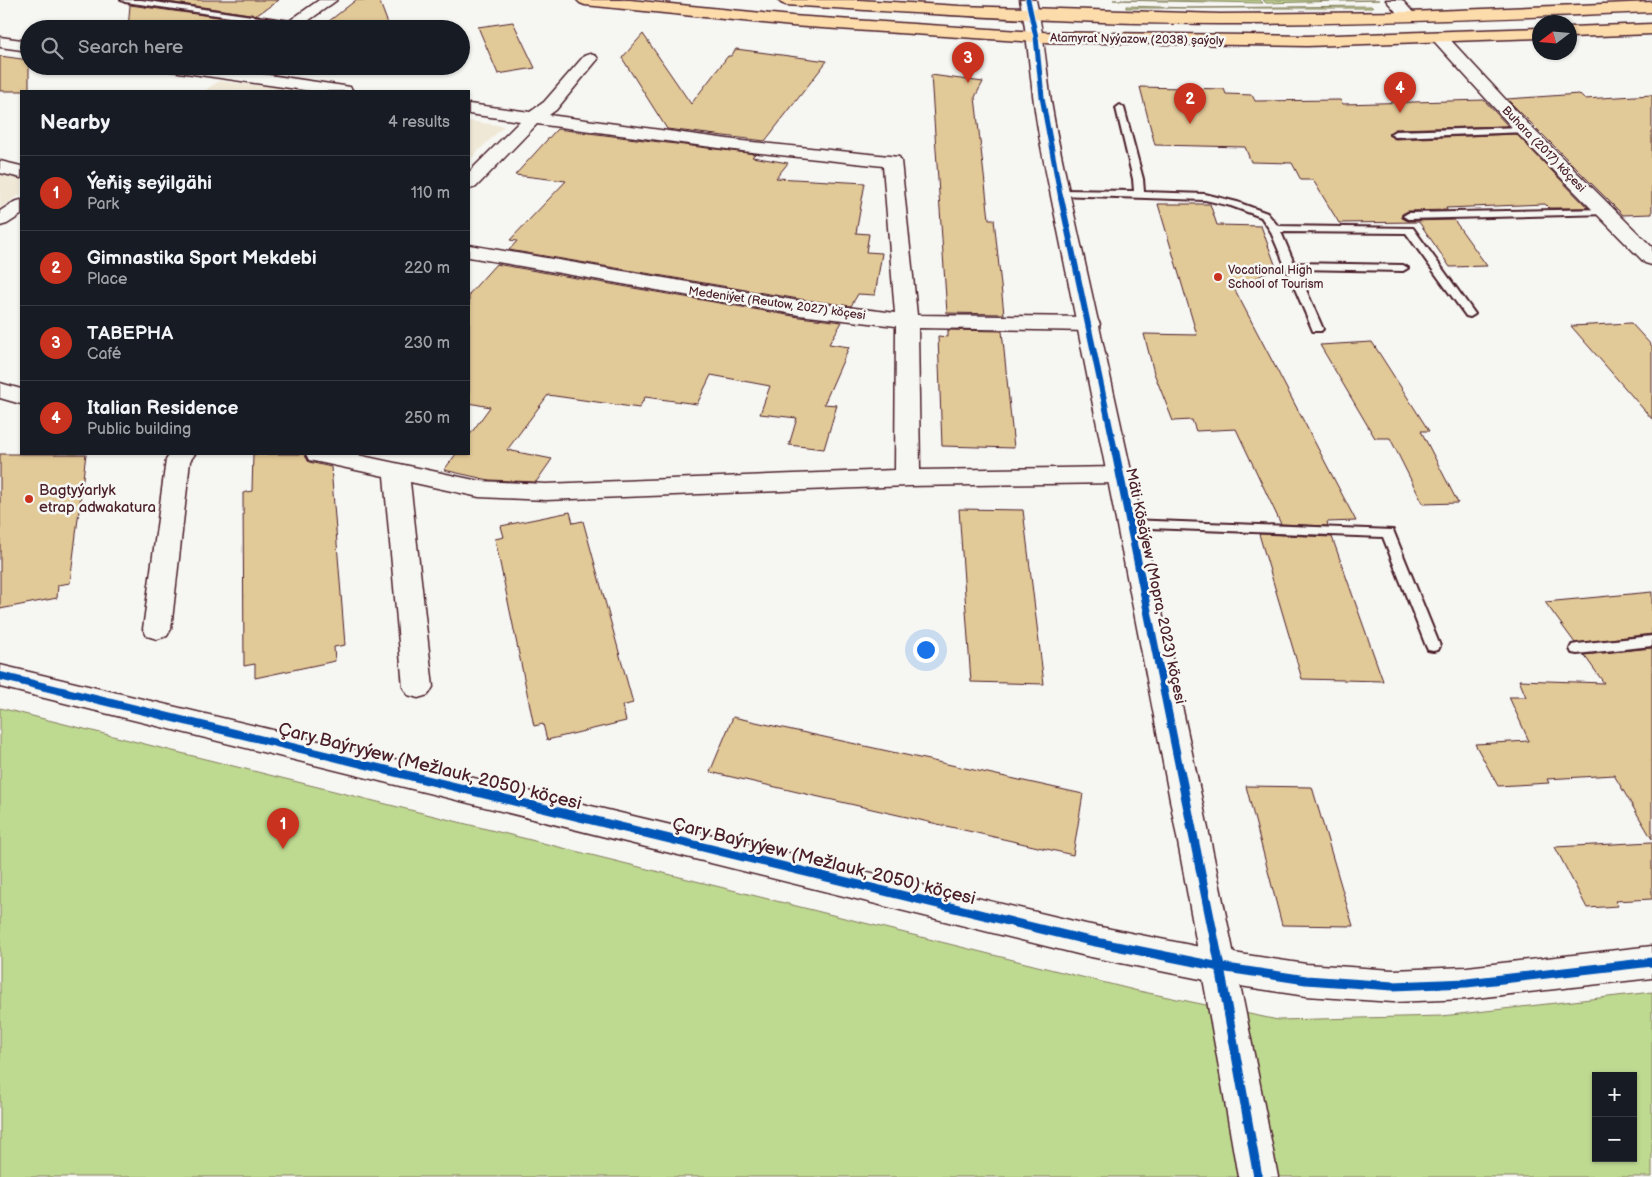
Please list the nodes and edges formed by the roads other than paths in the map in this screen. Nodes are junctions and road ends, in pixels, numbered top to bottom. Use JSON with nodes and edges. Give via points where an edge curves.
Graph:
{"nodes":[{"id":1,"x":125,"y":0,"type":"edge"},
{"id":2,"x":329,"y":0,"type":"edge"},
{"id":3,"x":585,"y":0,"type":"edge"},
{"id":4,"x":786,"y":0,"type":"edge"},
{"id":5,"x":1394,"y":0,"type":"edge"},
{"id":6,"x":1652,"y":7,"type":"edge"},
{"id":7,"x":1032,"y":17,"type":"edge"},
{"id":8,"x":1409,"y":18,"type":"junction"},
{"id":9,"x":252,"y":20,"type":"edge"},
{"id":10,"x":299,"y":20,"type":"edge"},
{"id":11,"x":1652,"y":29,"type":"edge"},
{"id":12,"x":1577,"y":32,"type":"edge"},
{"id":13,"x":1532,"y":33,"type":"edge"},
{"id":14,"x":1439,"y":37,"type":"junction"},
{"id":15,"x":0,"y":42,"type":"edge"},
{"id":16,"x":20,"y":45,"type":"edge"},
{"id":17,"x":590,"y":59,"type":"dead end"},
{"id":18,"x":218,"y":75,"type":"edge"},
{"id":19,"x":253,"y":75,"type":"edge"},
{"id":20,"x":200,"y":87,"type":"dead end"},
{"id":21,"x":338,"y":90,"type":"edge"},
{"id":22,"x":1120,"y":108,"type":"dead end"},
{"id":23,"x":470,"y":110,"type":"edge"},
{"id":24,"x":532,"y":119,"type":"junction"},
{"id":25,"x":1524,"y":130,"type":"junction"},
{"id":26,"x":1395,"y":134,"type":"dead end"},
{"id":27,"x":0,"y":168,"type":"edge"},
{"id":28,"x":20,"y":172,"type":"edge"},
{"id":29,"x":470,"y":182,"type":"edge"},
{"id":30,"x":1060,"y":193,"type":"junction"},
{"id":31,"x":1139,"y":194,"type":"junction"},
{"id":32,"x":20,"y":207,"type":"edge"},
{"id":33,"x":1606,"y":212,"type":"junction"},
{"id":34,"x":1408,"y":216,"type":"dead end"},
{"id":35,"x":0,"y":220,"type":"edge"},
{"id":36,"x":1275,"y":229,"type":"junction"},
{"id":37,"x":470,"y":251,"type":"edge"},
{"id":38,"x":1652,"y":258,"type":"edge"},
{"id":39,"x":1290,"y":266,"type":"junction"},
{"id":40,"x":1403,"y":268,"type":"dead end"},
{"id":41,"x":1470,"y":314,"type":"dead end"},
{"id":42,"x":907,"y":321,"type":"junction"},
{"id":43,"x":1088,"y":324,"type":"junction"},
{"id":44,"x":1317,"y":329,"type":"dead end"},
{"id":45,"x":182,"y":455,"type":"edge"},
{"id":46,"x":323,"y":455,"type":"edge"},
{"id":47,"x":396,"y":471,"type":"junction"},
{"id":48,"x":1119,"y":475,"type":"junction"},
{"id":49,"x":908,"y":478,"type":"junction"},
{"id":50,"x":1129,"y":524,"type":"junction"},
{"id":51,"x":157,"y":629,"type":"dead end"},
{"id":52,"x":1652,"y":641,"type":"edge"},
{"id":53,"x":1434,"y":646,"type":"dead end"},
{"id":54,"x":1577,"y":649,"type":"dead end"},
{"id":55,"x":0,"y":676,"type":"edge"},
{"id":56,"x":418,"y":687,"type":"dead end"},
{"id":57,"x":1652,"y":962,"type":"edge"},
{"id":58,"x":1220,"y":967,"type":"junction"},
{"id":59,"x":1258,"y":1177,"type":"edge"}],
"edges":[{"from":1,"to":9,"type":"lane"},
{"from":2,"to":10,"type":"street"},
{"from":3,"to":7,"type":"main road","name":"Atamyrat Nyýazow (2038) şaýoly","via":[[792,21]]},
{"from":4,"to":7,"type":"main road","name":"Atamyrat Nyýazow (2038) şaýoly"},
{"from":5,"to":8,"type":"street"},
{"from":6,"to":8,"type":"main road","name":"Atamyrat Nyýazow (2038) şaýoly"},
{"from":7,"to":8,"type":"main road","name":"Atamyrat Nyýazow (2038) şaýoly"},
{"from":7,"to":14,"type":"main road","name":"Atamyrat Nyýazow (2038) şaýoly","via":[[1307,41]]},
{"from":7,"to":30,"type":"street","name":"Mäti Kösäýew (Mopra, 2023) köçesi","via":[[1042,97]]},
{"from":11,"to":12,"type":"main road"},
{"from":13,"to":14,"type":"main road","name":"Atamyrat Nyýazow (2038) şaýoly"},
{"from":14,"to":25,"type":"street","name":"Buhara (2017) köçesi"},
{"from":15,"to":16,"type":"street"},
{"from":17,"to":24,"type":"street","via":[[550,106]]},
{"from":18,"to":20,"type":"street"},
{"from":19,"to":21,"type":"street"},
{"from":22,"to":31,"type":"lane"},
{"from":23,"to":24,"type":"street"},
{"from":24,"to":29,"type":"street"},
{"from":24,"to":42,"type":"street","via":[[892,161]]},
{"from":25,"to":26,"type":"lane"},
{"from":25,"to":33,"type":"street","name":"Buhara (2017) köçesi"},
{"from":27,"to":28,"type":"street"},
{"from":30,"to":31,"type":"lane"},
{"from":30,"to":43,"type":"street","name":"Mäti Kösäýew (Mopra, 2023) köçesi"},
{"from":31,"to":36,"type":"lane","via":[[1205,197],[1234,204],[1264,215]]},
{"from":32,"to":35,"type":"street"},
{"from":33,"to":34,"type":"lane"},
{"from":33,"to":38,"type":"street","name":"Buhara (2017) köçesi"},
{"from":36,"to":39,"type":"lane"},
{"from":36,"to":41,"type":"lane","via":[[1409,230]]},
{"from":37,"to":42,"type":"street","name":"Medeniýet (Reutow, 2027) köçesi","via":[[799,308]]},
{"from":39,"to":40,"type":"lane"},
{"from":39,"to":44,"type":"lane"},
{"from":42,"to":43,"type":"street","name":"Medeniýet (Reutow, 2027) köçesi"},
{"from":42,"to":49,"type":"street"},
{"from":43,"to":48,"type":"street","name":"Mäti Kösäýew (Mopra, 2023) köçesi"},
{"from":45,"to":51,"type":"street","via":[[178,460]]},
{"from":46,"to":47,"type":"street"},
{"from":47,"to":49,"type":"street","via":[[479,489],[546,492]]},
{"from":47,"to":56,"type":"street"},
{"from":48,"to":49,"type":"street"},
{"from":48,"to":50,"type":"street","name":"Mäti Kösäýew (Mopra, 2023) köçesi"},
{"from":50,"to":53,"type":"lane","via":[[1388,533]]},
{"from":50,"to":58,"type":"street","name":"Mäti Kösäýew (Mopra, 2023) köçesi"},
{"from":52,"to":54,"type":"lane"},
{"from":55,"to":58,"type":"street","name":"Çary Baýryýew (Mežlauk, 2050) köçesi","via":[[1067,935]]},
{"from":57,"to":58,"type":"street","name":"Çary Baýryýew (Mežlauk, 2050) köçesi","via":[[1467,983],[1393,986],[1306,980]]},
{"from":58,"to":59,"type":"street","name":"Mäti Kösäýew (Mopra, 2023) köçesi"}]}
